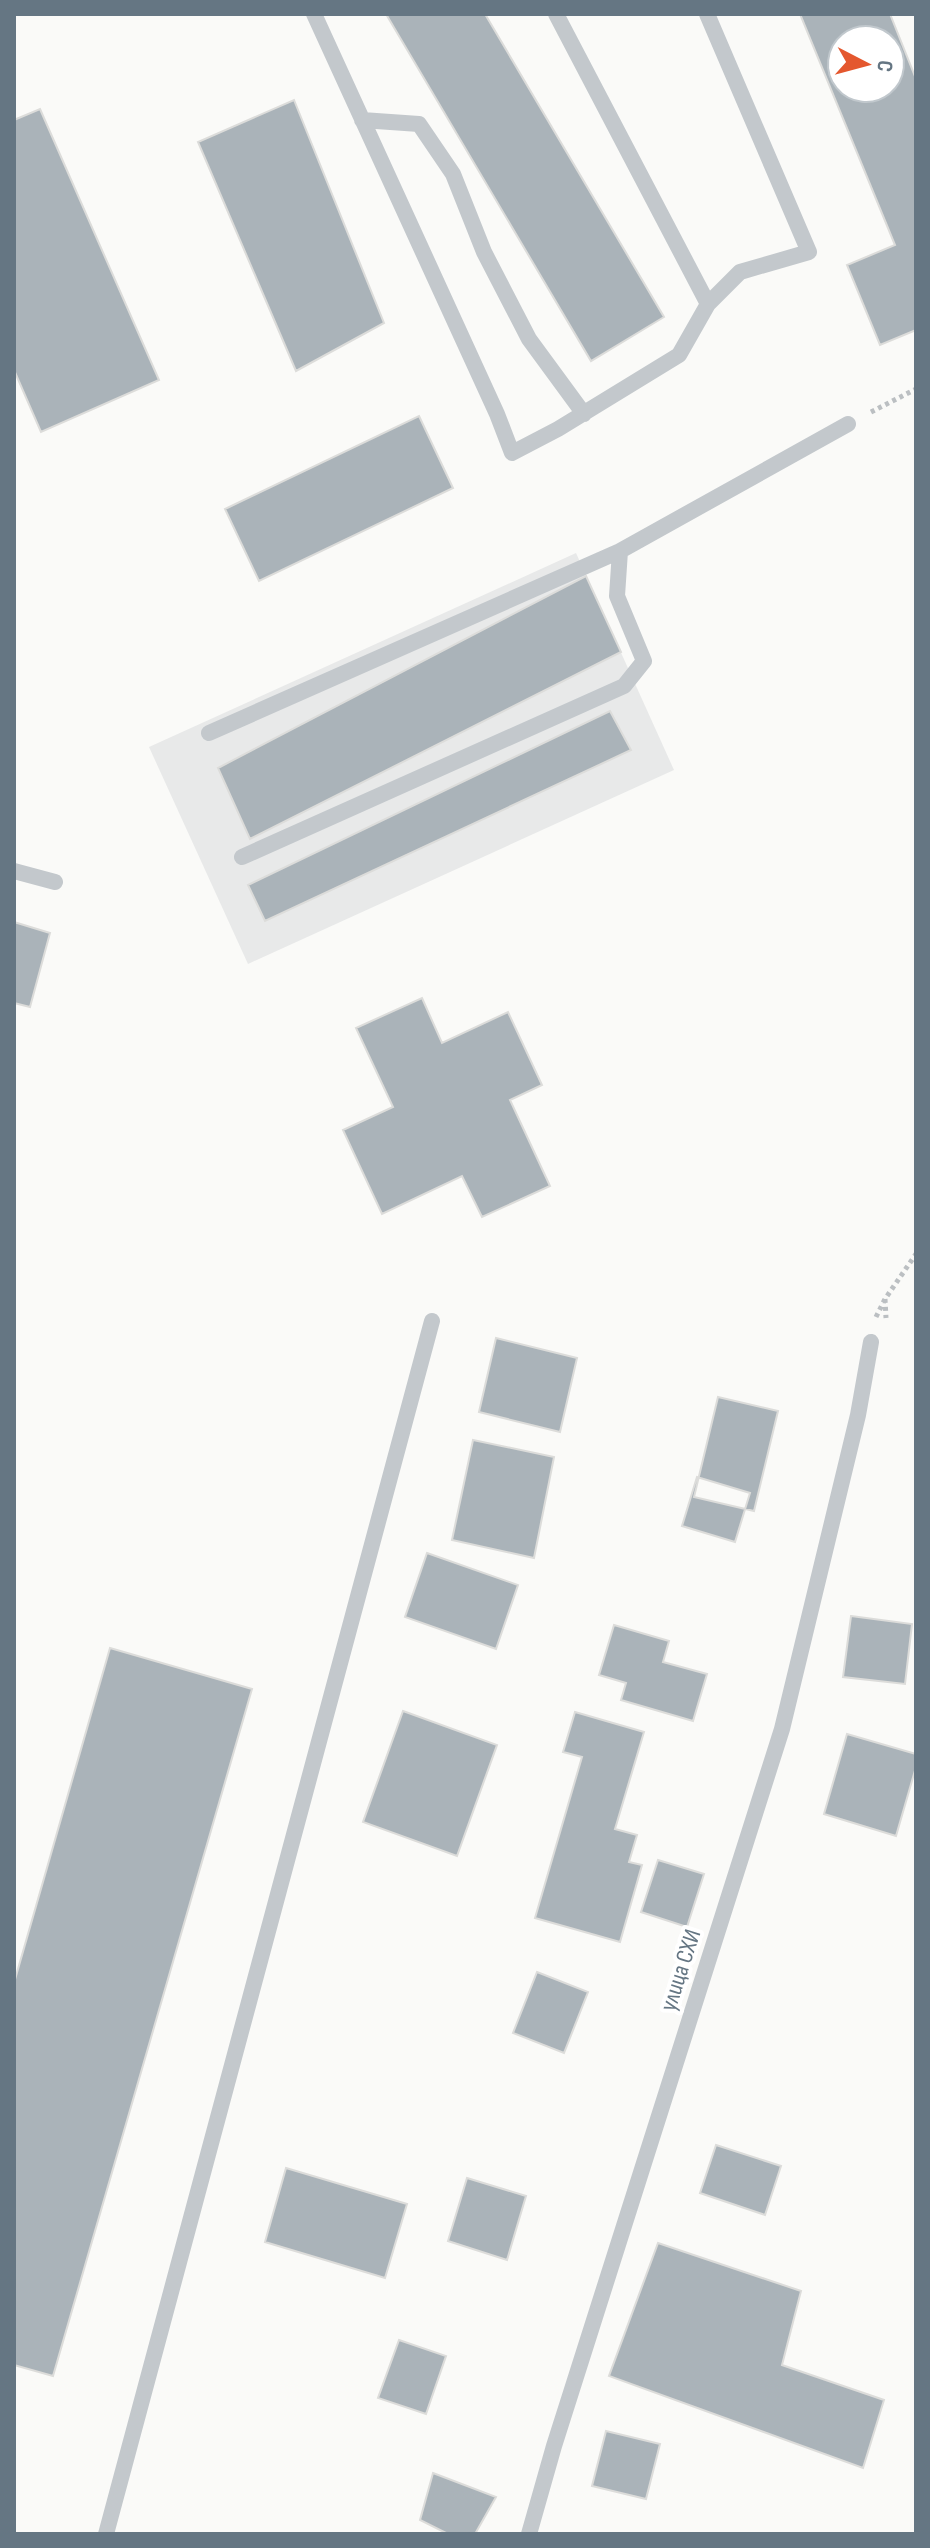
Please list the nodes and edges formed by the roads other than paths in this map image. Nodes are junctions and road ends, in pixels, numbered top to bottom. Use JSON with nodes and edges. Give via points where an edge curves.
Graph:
{"nodes":[{"id":1,"x":314,"y":14,"type":"edge"},
{"id":2,"x":556,"y":14,"type":"edge"},
{"id":3,"x":707,"y":14,"type":"edge"},
{"id":4,"x":362,"y":120,"type":"junction"},
{"id":5,"x":708,"y":304,"type":"junction"},
{"id":6,"x":584,"y":414,"type":"junction"},
{"id":7,"x":848,"y":424,"type":"road end"},
{"id":8,"x":620,"y":551,"type":"junction"},
{"id":9,"x":209,"y":733,"type":"dead end"},
{"id":10,"x":242,"y":857,"type":"dead end"},
{"id":11,"x":14,"y":871,"type":"edge"},
{"id":12,"x":55,"y":882,"type":"dead end"},
{"id":13,"x":432,"y":1321,"type":"dead end"},
{"id":14,"x":871,"y":1342,"type":"dead end"},
{"id":15,"x":106,"y":2534,"type":"edge"},
{"id":16,"x":529,"y":2534,"type":"edge"}],
"edges":[{"from":1,"to":4,"type":"lane"},
{"from":2,"to":5,"type":"lane"},
{"from":3,"to":5,"type":"lane","via":[[809,252],[740,272]]},
{"from":4,"to":6,"type":"lane","via":[[419,124],[453,174],[484,252],[529,339]]},
{"from":4,"to":6,"type":"lane","via":[[512,453]]},
{"from":5,"to":6,"type":"lane","via":[[679,355]]},
{"from":7,"to":8,"type":"lane"},
{"from":8,"to":9,"type":"lane"},
{"from":8,"to":10,"type":"lane","via":[[617,596],[644,661],[624,686]]},
{"from":11,"to":12,"type":"lane"},
{"from":13,"to":15,"type":"lane"},
{"from":14,"to":16,"type":"lane","name":"улица СХИ","via":[[782,1729]]}]}
